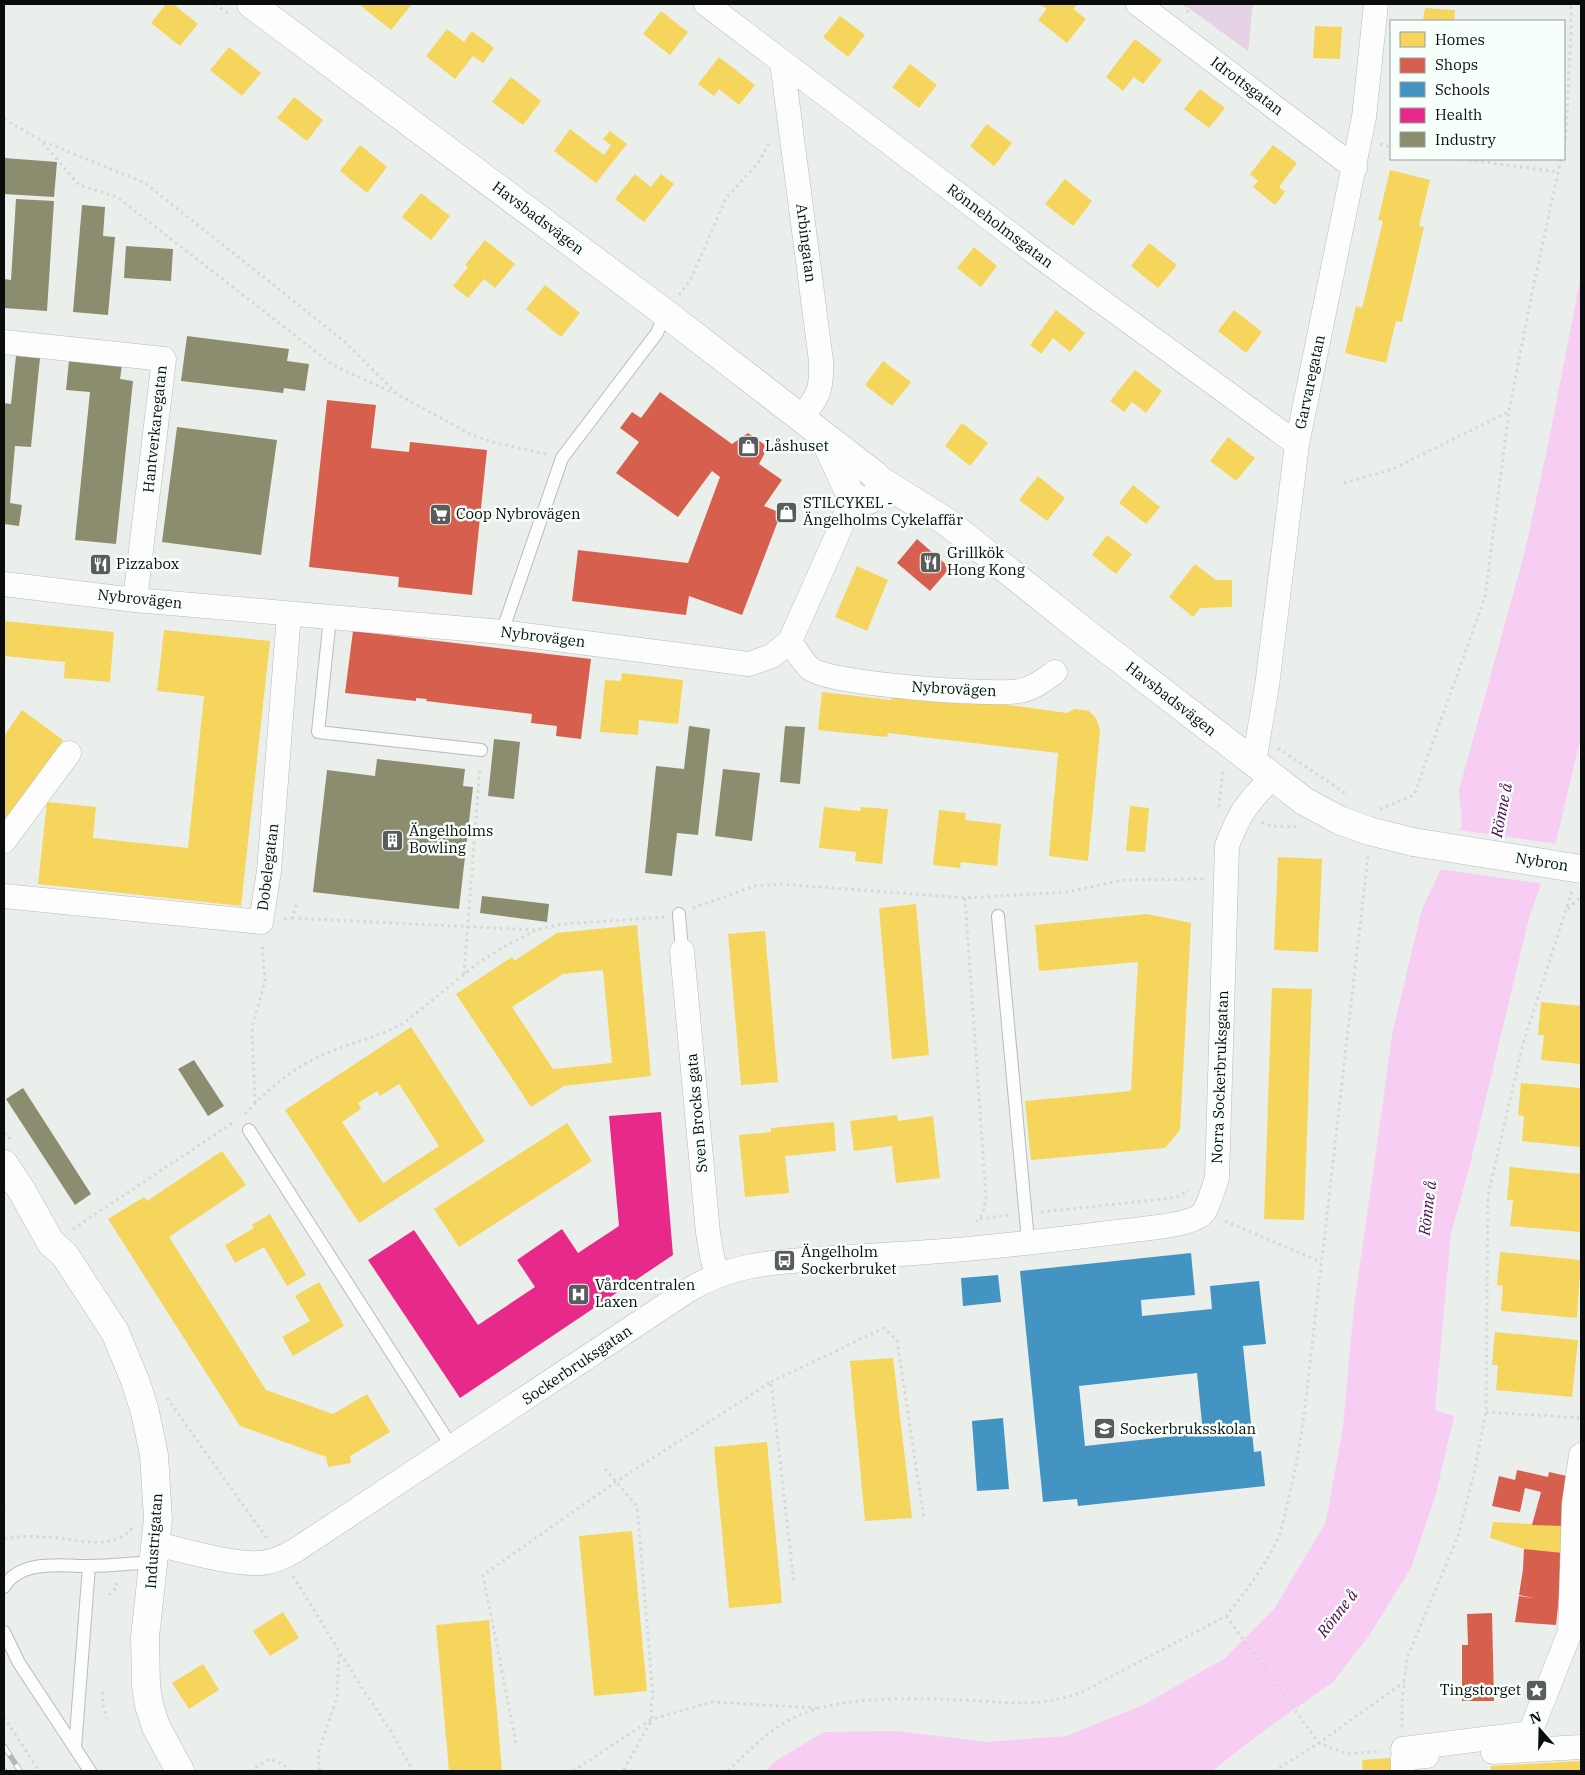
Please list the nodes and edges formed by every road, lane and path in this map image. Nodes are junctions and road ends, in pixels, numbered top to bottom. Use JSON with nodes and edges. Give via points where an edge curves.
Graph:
{"nodes":[{"id":1,"x":252,"y":4,"type":"edge"},
{"id":2,"x":706,"y":4,"type":"edge"},
{"id":3,"x":1138,"y":4,"type":"edge"},
{"id":4,"x":1376,"y":4,"type":"edge"},
{"id":5,"x":1571,"y":4,"type":"edge"},
{"id":6,"x":782,"y":62,"type":"junction"},
{"id":7,"x":4,"y":119,"type":"edge"},
{"id":8,"x":1565,"y":139,"type":"edge"},
{"id":9,"x":42,"y":141,"type":"junction"},
{"id":10,"x":770,"y":142,"type":"dead end"},
{"id":11,"x":1469,"y":160,"type":"edge"},
{"id":12,"x":1561,"y":160,"type":"edge"},
{"id":13,"x":1355,"y":168,"type":"junction"},
{"id":14,"x":1558,"y":172,"type":"junction"},
{"id":15,"x":665,"y":313,"type":"junction"},
{"id":16,"x":4,"y":342,"type":"edge"},
{"id":17,"x":397,"y":394,"type":"junction"},
{"id":18,"x":1509,"y":411,"type":"junction"},
{"id":19,"x":800,"y":418,"type":"junction"},
{"id":20,"x":1297,"y":444,"type":"junction"},
{"id":21,"x":562,"y":458,"type":"junction"},
{"id":22,"x":1344,"y":483,"type":"dead end"},
{"id":23,"x":863,"y":489,"type":"junction"},
{"id":24,"x":4,"y":584,"type":"edge"},
{"id":25,"x":135,"y":600,"type":"junction"},
{"id":26,"x":289,"y":614,"type":"junction"},
{"id":27,"x":330,"y":618,"type":"junction"},
{"id":28,"x":502,"y":632,"type":"junction"},
{"id":29,"x":790,"y":641,"type":"junction"},
{"id":30,"x":1055,"y":672,"type":"dead end"},
{"id":31,"x":1259,"y":735,"type":"junction"},
{"id":32,"x":481,"y":750,"type":"joint"},
{"id":33,"x":68,"y":753,"type":"dead end"},
{"id":34,"x":1223,"y":765,"type":"dead end"},
{"id":35,"x":1264,"y":769,"type":"junction"},
{"id":36,"x":1348,"y":796,"type":"dead end"},
{"id":37,"x":1373,"y":812,"type":"dead end"},
{"id":38,"x":1219,"y":813,"type":"dead end"},
{"id":39,"x":4,"y":840,"type":"edge"},
{"id":40,"x":1413,"y":842,"type":"joint"},
{"id":41,"x":1368,"y":850,"type":"dead end"},
{"id":42,"x":1581,"y":868,"type":"edge"},
{"id":43,"x":1227,"y":882,"type":"junction"},
{"id":44,"x":1572,"y":894,"type":"dead end"},
{"id":45,"x":4,"y":896,"type":"edge"},
{"id":46,"x":1581,"y":897,"type":"edge"},
{"id":47,"x":965,"y":898,"type":"junction"},
{"id":48,"x":1568,"y":909,"type":"junction"},
{"id":49,"x":679,"y":914,"type":"junction"},
{"id":50,"x":998,"y":916,"type":"dead end"},
{"id":51,"x":292,"y":918,"type":"dead end"},
{"id":52,"x":261,"y":922,"type":"junction"},
{"id":53,"x":468,"y":927,"type":"junction"},
{"id":54,"x":536,"y":930,"type":"junction"},
{"id":55,"x":682,"y":951,"type":"joint"},
{"id":56,"x":464,"y":974,"type":"junction"},
{"id":57,"x":255,"y":1103,"type":"junction"},
{"id":58,"x":249,"y":1130,"type":"dead end"},
{"id":59,"x":4,"y":1164,"type":"edge"},
{"id":60,"x":1192,"y":1188,"type":"dead end"},
{"id":61,"x":1203,"y":1212,"type":"junction"},
{"id":62,"x":1025,"y":1214,"type":"junction"},
{"id":63,"x":980,"y":1219,"type":"junction"},
{"id":64,"x":968,"y":1228,"type":"dead end"},
{"id":65,"x":1028,"y":1242,"type":"junction"},
{"id":66,"x":51,"y":1243,"type":"junction"},
{"id":67,"x":1321,"y":1262,"type":"junction"},
{"id":68,"x":717,"y":1275,"type":"junction"},
{"id":69,"x":771,"y":1382,"type":"junction"},
{"id":70,"x":164,"y":1393,"type":"dead end"},
{"id":71,"x":1486,"y":1412,"type":"junction"},
{"id":72,"x":1581,"y":1418,"type":"edge"},
{"id":73,"x":452,"y":1447,"type":"junction"},
{"id":74,"x":1581,"y":1455,"type":"edge"},
{"id":75,"x":605,"y":1469,"type":"dead end"},
{"id":76,"x":617,"y":1481,"type":"junction"},
{"id":77,"x":158,"y":1514,"type":"junction"},
{"id":78,"x":924,"y":1519,"type":"dead end"},
{"id":79,"x":4,"y":1539,"type":"edge"},
{"id":80,"x":273,"y":1545,"type":"junction"},
{"id":81,"x":155,"y":1553,"type":"junction"},
{"id":82,"x":89,"y":1566,"type":"junction"},
{"id":83,"x":794,"y":1583,"type":"dead end"},
{"id":84,"x":4,"y":1587,"type":"edge"},
{"id":85,"x":1226,"y":1616,"type":"junction"},
{"id":86,"x":4,"y":1632,"type":"edge"},
{"id":87,"x":1576,"y":1632,"type":"edge"},
{"id":88,"x":340,"y":1651,"type":"junction"},
{"id":89,"x":1405,"y":1682,"type":"junction"},
{"id":90,"x":103,"y":1692,"type":"dead end"},
{"id":91,"x":820,"y":1708,"type":"junction"},
{"id":92,"x":4,"y":1717,"type":"edge"},
{"id":93,"x":107,"y":1718,"type":"dead end"},
{"id":94,"x":652,"y":1720,"type":"junction"},
{"id":95,"x":516,"y":1743,"type":"dead end"},
{"id":96,"x":1319,"y":1743,"type":"junction"},
{"id":97,"x":1581,"y":1747,"type":"edge"},
{"id":98,"x":75,"y":1748,"type":"junction"},
{"id":99,"x":1403,"y":1760,"type":"edge"},
{"id":100,"x":39,"y":1771,"type":"edge"},
{"id":101,"x":90,"y":1771,"type":"edge"},
{"id":102,"x":180,"y":1771,"type":"edge"},
{"id":103,"x":250,"y":1771,"type":"edge"},
{"id":104,"x":290,"y":1771,"type":"edge"},
{"id":105,"x":320,"y":1771,"type":"edge"},
{"id":106,"x":413,"y":1771,"type":"edge"},
{"id":107,"x":573,"y":1771,"type":"edge"},
{"id":108,"x":623,"y":1771,"type":"edge"},
{"id":109,"x":728,"y":1771,"type":"edge"},
{"id":110,"x":1274,"y":1771,"type":"edge"}],
"edges":[{"from":1,"to":15,"type":"street","name":"Havsbadsvägen"},
{"from":2,"to":6,"type":"street","name":"Rönneholmsgatan"},
{"from":3,"to":13,"type":"street","name":"Idrottsgatan"},
{"from":4,"to":13,"type":"street","name":"Garvaregatan"},
{"from":5,"to":8,"type":"path"},
{"from":6,"to":19,"type":"street","name":"Arbingatan","via":[[821,361],[822,381],[816,400]]},
{"from":6,"to":20,"type":"street","name":"Rönneholmsgatan","via":[[1038,256]]},
{"from":7,"to":9,"type":"path"},
{"from":9,"to":17,"type":"path","via":[[145,183],[344,341]]},
{"from":9,"to":17,"type":"path","via":[[79,185],[117,197],[333,365]]},
{"from":10,"to":15,"type":"path","via":[[759,162],[726,198],[691,279]]},
{"from":11,"to":14,"type":"path"},
{"from":12,"to":14,"type":"path"},
{"from":13,"to":20,"type":"street","name":"Garvaregatan"},
{"from":14,"to":18,"type":"path"},
{"from":15,"to":19,"type":"street","name":"Havsbadsvägen"},
{"from":15,"to":21,"type":"lane","via":[[657,333]]},
{"from":16,"to":25,"type":"street","name":"Hantverkaregatan","via":[[164,359]]},
{"from":17,"to":21,"type":"path","via":[[472,436]]},
{"from":18,"to":22,"type":"path","via":[[1393,470]]},
{"from":18,"to":37,"type":"path","via":[[1484,597],[1414,795]]},
{"from":19,"to":23,"type":"street","name":"Havsbadsvägen","via":[[822,436]]},
{"from":20,"to":31,"type":"street","name":"Garvaregatan"},
{"from":21,"to":28,"type":"lane"},
{"from":23,"to":29,"type":"street","via":[[849,505]]},
{"from":23,"to":35,"type":"street","name":"Havsbadsvägen","via":[[947,522]]},
{"from":24,"to":25,"type":"street","name":"Nybrovägen"},
{"from":25,"to":26,"type":"street","name":"Nybrovägen"},
{"from":26,"to":27,"type":"street","name":"Nybrovägen"},
{"from":26,"to":52,"type":"street","name":"Dobelegatan","via":[[269,871]]},
{"from":27,"to":28,"type":"street","name":"Nybrovägen"},
{"from":27,"to":32,"type":"lane","via":[[318,732]]},
{"from":28,"to":29,"type":"street","name":"Nybrovägen","via":[[749,664],[772,656]]},
{"from":29,"to":30,"type":"street","name":"Nybrovägen","via":[[810,669],[862,682],[1019,691],[1042,682]]},
{"from":31,"to":35,"type":"street","name":"Garvaregatan"},
{"from":31,"to":36,"type":"path"},
{"from":32,"to":53,"type":"path"},
{"from":33,"to":39,"type":"street"},
{"from":34,"to":38,"type":"path"},
{"from":35,"to":40,"type":"street","name":"Havsbadsvägen","via":[[1304,801],[1339,820]]},
{"from":35,"to":43,"type":"street","name":"Norra Sockerbruksgatan","via":[[1227,846]]},
{"from":40,"to":42,"type":"street","name":"Nybron","bridge":true},
{"from":41,"to":67,"type":"path"},
{"from":43,"to":47,"type":"path","via":[[1213,879],[1122,880],[1068,892]]},
{"from":43,"to":61,"type":"street","name":"Norra Sockerbruksgatan","via":[[1217,1178]]},
{"from":44,"to":48,"type":"path"},
{"from":45,"to":52,"type":"street","name":"Dobelegatan"},
{"from":46,"to":48,"type":"path"},
{"from":47,"to":49,"type":"path","via":[[781,884],[755,886]]},
{"from":47,"to":63,"type":"path","via":[[986,1197]]},
{"from":48,"to":71,"type":"path","via":[[1523,1044],[1488,1195]]},
{"from":49,"to":54,"type":"path","via":[[563,924]]},
{"from":49,"to":55,"type":"lane"},
{"from":50,"to":62,"type":"lane"},
{"from":51,"to":53,"type":"path"},
{"from":52,"to":57,"type":"path","via":[[264,982],[252,1027]]},
{"from":53,"to":54,"type":"path"},
{"from":53,"to":56,"type":"path"},
{"from":54,"to":56,"type":"path"},
{"from":55,"to":68,"type":"street","name":"Sven Brocks gata","via":[[708,1232]]},
{"from":56,"to":57,"type":"path","via":[[404,1023],[314,1059],[285,1077]]},
{"from":57,"to":66,"type":"path","via":[[242,1117]]},
{"from":58,"to":73,"type":"lane"},
{"from":59,"to":66,"type":"street","name":"Industrigatan"},
{"from":60,"to":62,"type":"path","via":[[1177,1197]]},
{"from":61,"to":65,"type":"street","via":[[1189,1220],[1159,1227]]},
{"from":61,"to":67,"type":"path"},
{"from":62,"to":63,"type":"path"},
{"from":62,"to":65,"type":"lane"},
{"from":63,"to":64,"type":"path"},
{"from":65,"to":68,"type":"street","name":"Sockerbruksgatan","via":[[785,1261],[746,1266]]},
{"from":66,"to":77,"type":"street","name":"Industrigatan","via":[[64,1254],[125,1353],[145,1412],[154,1455]]},
{"from":67,"to":85,"type":"path","via":[[1295,1473],[1280,1532],[1265,1561]]},
{"from":68,"to":73,"type":"street","name":"Sockerbruksgatan","via":[[687,1291]]},
{"from":69,"to":76,"type":"path"},
{"from":69,"to":78,"type":"path","via":[[884,1328],[897,1340]]},
{"from":69,"to":83,"type":"path"},
{"from":70,"to":80,"type":"path"},
{"from":71,"to":72,"type":"path"},
{"from":71,"to":89,"type":"path","via":[[1458,1536],[1407,1658]]},
{"from":73,"to":80,"type":"street","name":"Sockerbruksgatan","via":[[292,1552]]},
{"from":74,"to":87,"type":"street","via":[[1574,1504]]},
{"from":75,"to":76,"type":"path"},
{"from":76,"to":94,"type":"path","via":[[637,1506],[653,1696]]},
{"from":76,"to":95,"type":"path","via":[[483,1575]]},
{"from":77,"to":79,"type":"path","via":[[137,1515],[128,1533],[112,1541],[99,1543],[48,1537]]},
{"from":77,"to":81,"type":"street","name":"Industrigatan"},
{"from":80,"to":81,"type":"street","name":"Sockerbruksgatan","via":[[268,1562],[256,1564]]},
{"from":80,"to":88,"type":"path"},
{"from":81,"to":82,"type":"lane"},
{"from":81,"to":102,"type":"street","name":"Industrigatan","via":[[145,1637],[146,1686],[156,1727]]},
{"from":82,"to":84,"type":"lane","via":[[29,1568]]},
{"from":82,"to":98,"type":"lane"},
{"from":85,"to":91,"type":"path","via":[[1082,1692],[1057,1701],[889,1699]]},
{"from":85,"to":96,"type":"path"},
{"from":86,"to":98,"type":"lane","via":[[19,1663]]},
{"from":87,"to":99,"type":"street","via":[[1530,1733]]},
{"from":88,"to":105,"type":"path","via":[[337,1698],[318,1753]]},
{"from":88,"to":106,"type":"path"},
{"from":89,"to":96,"type":"path"},
{"from":89,"to":99,"type":"path"},
{"from":90,"to":93,"type":"path","via":[[102,1704]]},
{"from":91,"to":94,"type":"path","via":[[712,1702]]},
{"from":91,"to":109,"type":"path","via":[[772,1731]]},
{"from":92,"to":100,"type":"path"},
{"from":94,"to":107,"type":"path"},
{"from":94,"to":108,"type":"path"},
{"from":96,"to":99,"type":"path","via":[[1348,1754]]},
{"from":96,"to":110,"type":"path"},
{"from":97,"to":99,"type":"street"},
{"from":98,"to":101,"type":"lane"},
{"from":103,"to":104,"type":"path","via":[[269,1759],[283,1764]]}]}
